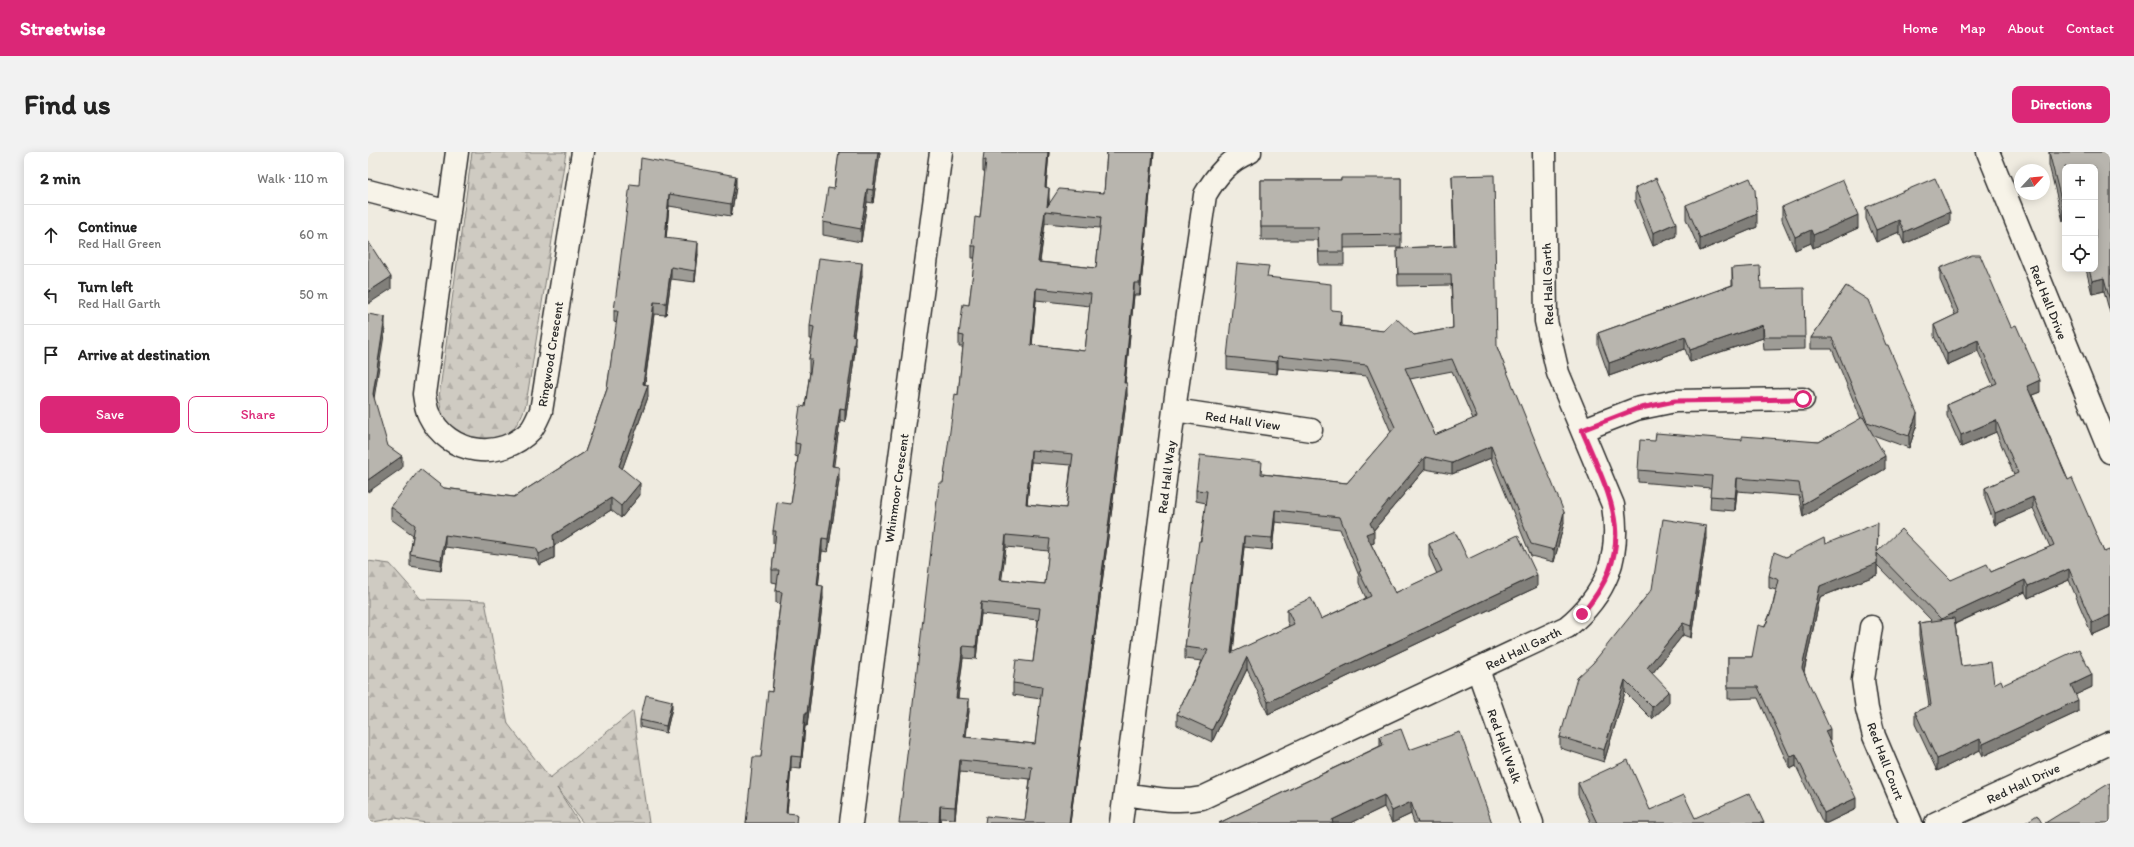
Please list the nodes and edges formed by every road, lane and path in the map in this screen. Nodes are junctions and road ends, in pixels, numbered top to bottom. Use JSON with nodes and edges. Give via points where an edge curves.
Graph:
{"nodes":[{"id":1,"x":457,"y":152,"type":"edge"},
{"id":2,"x":583,"y":152,"type":"edge"},
{"id":3,"x":942,"y":152,"type":"edge"},
{"id":4,"x":1250,"y":152,"type":"edge"},
{"id":5,"x":1544,"y":152,"type":"edge"},
{"id":6,"x":1988,"y":152,"type":"edge"},
{"id":7,"x":368,"y":191,"type":"edge"},
{"id":8,"x":449,"y":212,"type":"junction"},
{"id":9,"x":1803,"y":399,"type":"dead end"},
{"id":10,"x":1174,"y":410,"type":"junction"},
{"id":11,"x":1311,"y":430,"type":"dead end"},
{"id":12,"x":1582,"y":430,"type":"junction"},
{"id":13,"x":2110,"y":452,"type":"edge"},
{"id":14,"x":1871,"y":628,"type":"dead end"},
{"id":15,"x":1478,"y":670,"type":"junction"},
{"id":16,"x":2110,"y":743,"type":"edge"},
{"id":17,"x":1125,"y":794,"type":"junction"},
{"id":18,"x":851,"y":823,"type":"edge"},
{"id":19,"x":1121,"y":823,"type":"edge"},
{"id":20,"x":1532,"y":823,"type":"edge"},
{"id":21,"x":1911,"y":823,"type":"edge"},
{"id":22,"x":1936,"y":823,"type":"edge"}],
"edges":[{"from":1,"to":8,"type":"street","name":"Ringwood Crescent"},
{"from":2,"to":8,"type":"street","name":"Ringwood Crescent","via":[[541,411],[531,429],[516,443],[496,450],[476,451],[456,444],[439,432],[428,414],[424,394]]},
{"from":3,"to":18,"type":"street","name":"Whinmoor Crescent"},
{"from":4,"to":10,"type":"street","name":"Red Hall Way","via":[[1227,165],[1214,179],[1205,195]]},
{"from":5,"to":12,"type":"street","name":"Red Hall Garth","via":[[1546,321],[1558,373]]},
{"from":6,"to":13,"type":"street","name":"Red Hall Drive"},
{"from":7,"to":8,"type":"street"},
{"from":9,"to":12,"type":"street","via":[[1675,401],[1636,409]]},
{"from":10,"to":11,"type":"street","name":"Red Hall View"},
{"from":10,"to":17,"type":"street","name":"Red Hall Way"},
{"from":12,"to":15,"type":"street","name":"Red Hall Garth","via":[[1613,505],[1615,518],[1616,544],[1605,582],[1595,599],[1567,627]]},
{"from":14,"to":21,"type":"street","name":"Red Hall Court","via":[[1862,680],[1867,709],[1874,736]]},
{"from":15,"to":17,"type":"street","name":"Red Hall Garth","via":[[1202,798],[1170,801]]},
{"from":15,"to":20,"type":"street","name":"Red Hall Walk"},
{"from":16,"to":22,"type":"street","name":"Red Hall Drive"},
{"from":17,"to":19,"type":"street","name":"Red Hall Way"}]}
